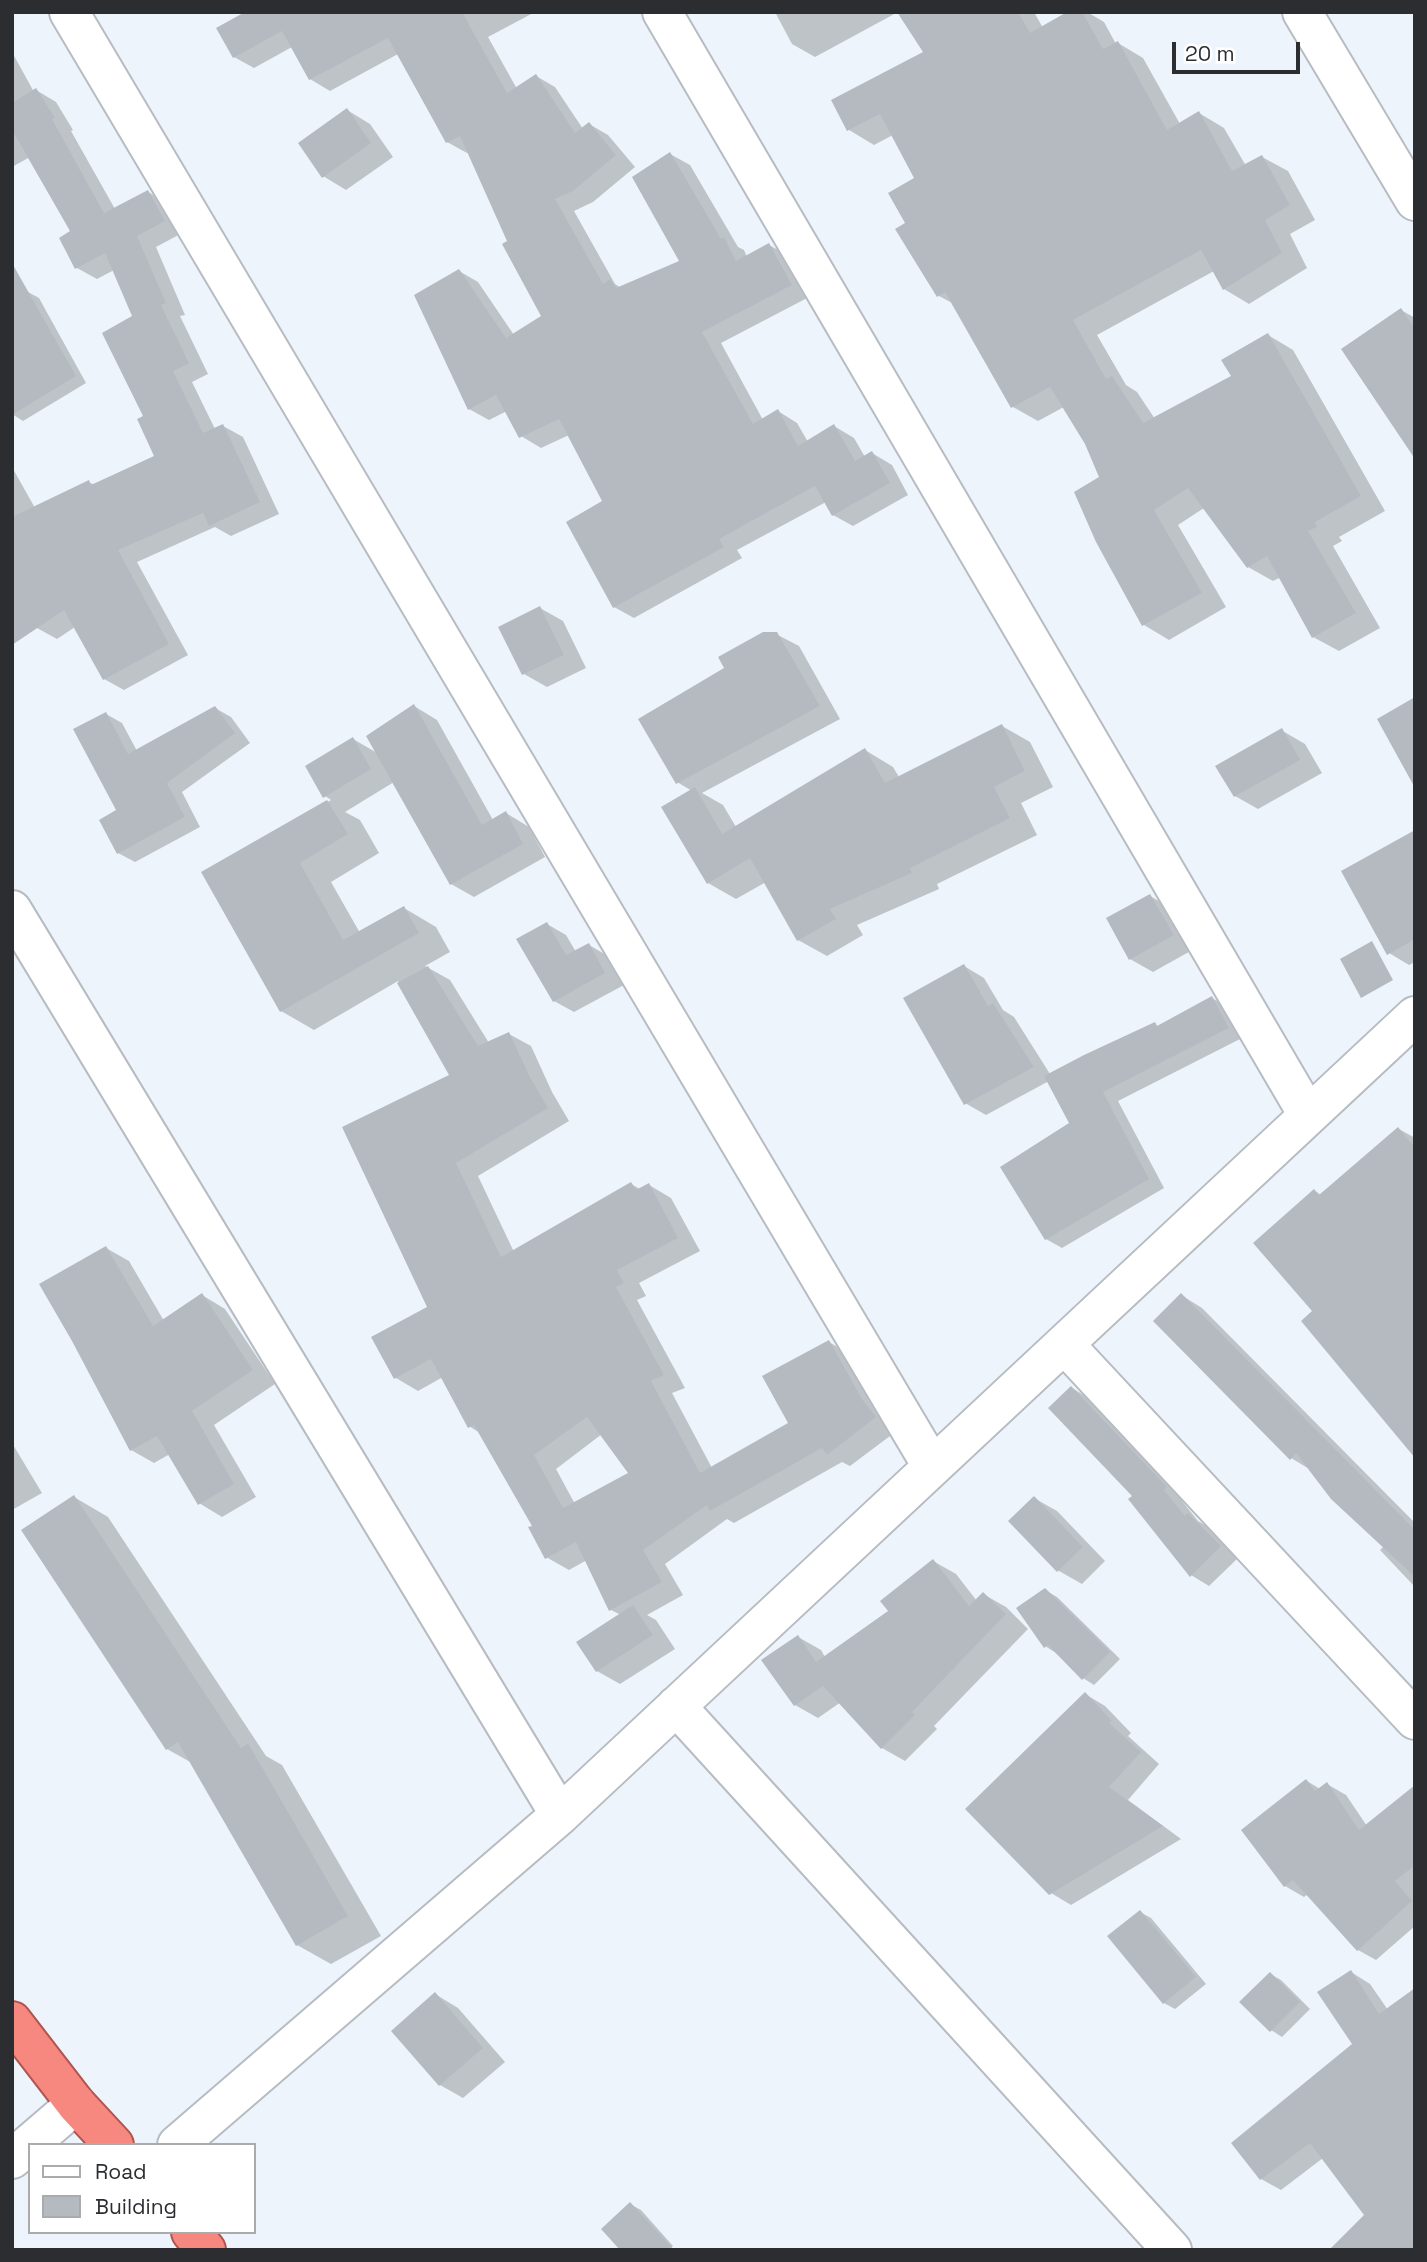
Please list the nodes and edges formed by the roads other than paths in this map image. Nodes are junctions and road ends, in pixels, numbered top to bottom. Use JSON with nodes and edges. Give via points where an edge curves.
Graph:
{"nodes":[{"id":1,"x":69,"y":12,"type":"edge"},
{"id":2,"x":662,"y":12,"type":"edge"},
{"id":3,"x":1302,"y":12,"type":"edge"},
{"id":4,"x":1415,"y":201,"type":"edge"},
{"id":5,"x":12,"y":910,"type":"edge"},
{"id":6,"x":1415,"y":1016,"type":"edge"},
{"id":7,"x":1308,"y":1115,"type":"junction"},
{"id":8,"x":1064,"y":1344,"type":"junction"},
{"id":9,"x":932,"y":1466,"type":"junction"},
{"id":10,"x":676,"y":1706,"type":"junction"},
{"id":11,"x":1415,"y":1720,"type":"edge"},
{"id":12,"x":560,"y":1815,"type":"junction"},
{"id":13,"x":12,"y":2021,"type":"edge"},
{"id":14,"x":76,"y":2104,"type":"junction"},
{"id":15,"x":31,"y":2143,"type":"edge"},
{"id":16,"x":112,"y":2143,"type":"edge"},
{"id":17,"x":179,"y":2143,"type":"edge"},
{"id":18,"x":28,"y":2146,"type":"edge"},
{"id":19,"x":12,"y":2160,"type":"edge"},
{"id":20,"x":193,"y":2234,"type":"edge"},
{"id":21,"x":206,"y":2250,"type":"edge"},
{"id":22,"x":1172,"y":2250,"type":"edge"}],
"edges":[{"from":1,"to":9,"type":"street"},
{"from":2,"to":7,"type":"street"},
{"from":3,"to":4,"type":"street"},
{"from":5,"to":12,"type":"street"},
{"from":6,"to":7,"type":"street"},
{"from":7,"to":8,"type":"street"},
{"from":8,"to":9,"type":"street"},
{"from":8,"to":11,"type":"street"},
{"from":9,"to":10,"type":"street"},
{"from":10,"to":12,"type":"street"},
{"from":10,"to":22,"type":"street"},
{"from":12,"to":17,"type":"street"},
{"from":13,"to":14,"type":"highway"},
{"from":14,"to":15,"type":"street"},
{"from":14,"to":16,"type":"highway"},
{"from":18,"to":19,"type":"street"},
{"from":20,"to":21,"type":"highway"}]}
